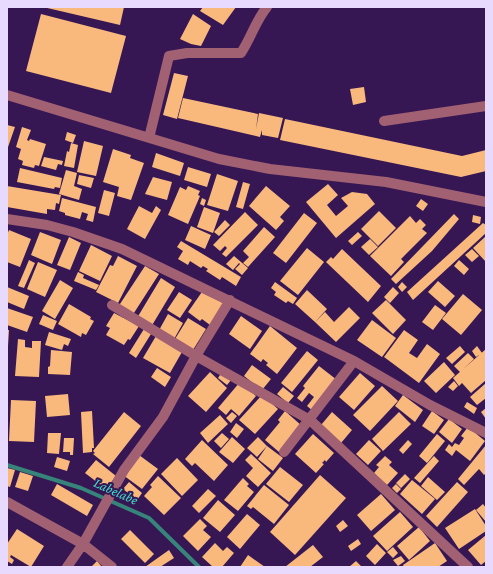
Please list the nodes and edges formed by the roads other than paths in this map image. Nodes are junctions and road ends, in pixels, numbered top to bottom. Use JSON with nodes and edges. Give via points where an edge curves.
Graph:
{"nodes":[{"id":1,"x":267,"y":7,"type":"edge"},
{"id":2,"x":7,"y":95,"type":"edge"},
{"id":3,"x":486,"y":106,"type":"edge"},
{"id":4,"x":384,"y":121,"type":"dead end"},
{"id":5,"x":149,"y":138,"type":"junction"},
{"id":6,"x":486,"y":202,"type":"edge"},
{"id":7,"x":7,"y":219,"type":"edge"},
{"id":8,"x":230,"y":300,"type":"junction"},
{"id":9,"x":112,"y":305,"type":"dead end"},
{"id":10,"x":196,"y":356,"type":"junction"},
{"id":11,"x":354,"y":361,"type":"junction"},
{"id":12,"x":310,"y":420,"type":"junction"},
{"id":13,"x":486,"y":433,"type":"edge"},
{"id":14,"x":284,"y":452,"type":"dead end"},
{"id":15,"x":7,"y":502,"type":"edge"},
{"id":16,"x":83,"y":544,"type":"junction"},
{"id":17,"x":67,"y":567,"type":"edge"},
{"id":18,"x":112,"y":567,"type":"edge"},
{"id":19,"x":468,"y":567,"type":"edge"}],
"edges":[{"from":1,"to":5,"type":"street","via":[[260,15],[250,41],[241,53],[188,53],[169,56]]},
{"from":2,"to":5,"type":"street"},
{"from":3,"to":4,"type":"street"},
{"from":5,"to":6,"type":"street","via":[[219,159],[263,168],[386,182]]},
{"from":7,"to":8,"type":"street","via":[[47,225],[122,249]]},
{"from":8,"to":10,"type":"street"},
{"from":8,"to":11,"type":"street"},
{"from":9,"to":10,"type":"street"},
{"from":10,"to":12,"type":"street"},
{"from":10,"to":16,"type":"street","via":[[163,417],[124,470]]},
{"from":11,"to":12,"type":"street"},
{"from":11,"to":13,"type":"street"},
{"from":12,"to":14,"type":"street"},
{"from":12,"to":19,"type":"street"},
{"from":15,"to":16,"type":"street"},
{"from":16,"to":17,"type":"street"},
{"from":16,"to":18,"type":"street"}]}
